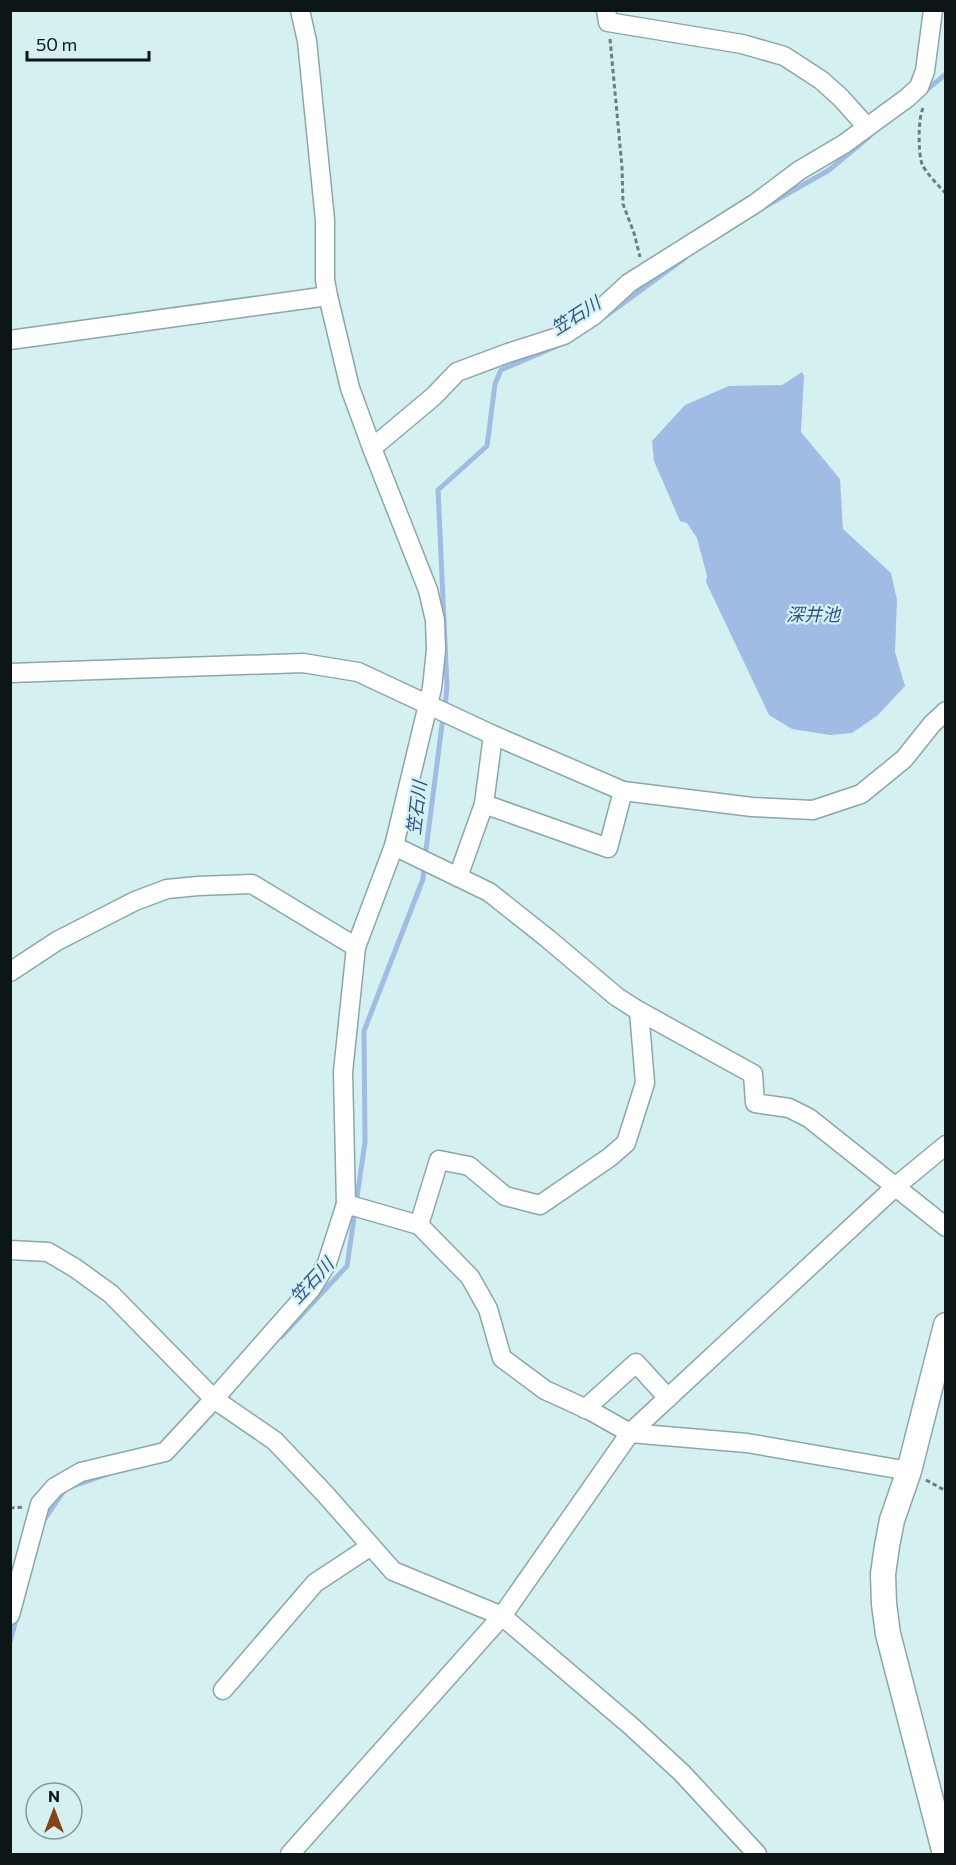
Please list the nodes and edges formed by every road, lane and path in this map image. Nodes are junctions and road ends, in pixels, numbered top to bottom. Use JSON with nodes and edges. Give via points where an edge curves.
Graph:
{"nodes":[{"id":1,"x":300,"y":10,"type":"edge"},
{"id":2,"x":933,"y":10,"type":"edge"},
{"id":3,"x":607,"y":16,"type":"edge"},
{"id":4,"x":919,"y":87,"type":"junction"},
{"id":5,"x":867,"y":127,"type":"junction"},
{"id":6,"x":945,"y":194,"type":"edge"},
{"id":7,"x":647,"y":272,"type":"junction"},
{"id":8,"x":328,"y":296,"type":"junction"},
{"id":9,"x":10,"y":340,"type":"edge"},
{"id":10,"x":372,"y":448,"type":"junction"},
{"id":11,"x":10,"y":673,"type":"edge"},
{"id":12,"x":428,"y":705,"type":"junction"},
{"id":13,"x":945,"y":711,"type":"edge"},
{"id":14,"x":493,"y":735,"type":"junction"},
{"id":15,"x":623,"y":791,"type":"junction"},
{"id":16,"x":484,"y":804,"type":"junction"},
{"id":17,"x":394,"y":846,"type":"junction"},
{"id":18,"x":458,"y":877,"type":"junction"},
{"id":19,"x":356,"y":947,"type":"junction"},
{"id":20,"x":10,"y":972,"type":"edge"},
{"id":21,"x":639,"y":1011,"type":"junction"},
{"id":22,"x":945,"y":1145,"type":"edge"},
{"id":23,"x":895,"y":1187,"type":"junction"},
{"id":24,"x":346,"y":1204,"type":"junction"},
{"id":25,"x":419,"y":1225,"type":"junction"},
{"id":26,"x":945,"y":1227,"type":"edge"},
{"id":27,"x":10,"y":1250,"type":"edge"},
{"id":28,"x":945,"y":1325,"type":"edge"},
{"id":29,"x":668,"y":1398,"type":"junction"},
{"id":30,"x":214,"y":1399,"type":"junction"},
{"id":31,"x":585,"y":1409,"type":"junction"},
{"id":32,"x":630,"y":1433,"type":"junction"},
{"id":33,"x":909,"y":1471,"type":"junction"},
{"id":34,"x":371,"y":1546,"type":"junction"},
{"id":35,"x":10,"y":1615,"type":"edge"},
{"id":36,"x":502,"y":1616,"type":"junction"},
{"id":37,"x":223,"y":1690,"type":"dead end"},
{"id":38,"x":290,"y":1854,"type":"edge"},
{"id":39,"x":758,"y":1854,"type":"edge"},
{"id":40,"x":945,"y":1854,"type":"edge"}],
"edges":[{"from":1,"to":8,"type":"street","via":[[307,41],[325,220]]},
{"from":2,"to":4,"type":"street"},
{"from":3,"to":5,"type":"street","via":[[784,56],[821,80]]},
{"from":3,"to":7,"type":"path","via":[[623,204]]},
{"from":4,"to":5,"type":"street"},
{"from":4,"to":6,"type":"path","via":[[925,102],[920,117],[922,164]]},
{"from":5,"to":7,"type":"street"},
{"from":7,"to":10,"type":"street","via":[[564,335],[457,372]]},
{"from":8,"to":9,"type":"street"},
{"from":8,"to":10,"type":"street","via":[[350,388]]},
{"from":10,"to":12,"type":"street","via":[[428,590],[435,620],[436,650]]},
{"from":11,"to":12,"type":"street","via":[[303,663],[358,672]]},
{"from":12,"to":14,"type":"street"},
{"from":12,"to":17,"type":"street"},
{"from":13,"to":15,"type":"street","via":[[904,759],[861,794],[813,810],[752,807]]},
{"from":14,"to":15,"type":"street"},
{"from":14,"to":16,"type":"street"},
{"from":15,"to":16,"type":"street","via":[[608,848]]},
{"from":16,"to":18,"type":"street"},
{"from":17,"to":18,"type":"street"},
{"from":17,"to":19,"type":"street"},
{"from":18,"to":21,"type":"street","via":[[489,892]]},
{"from":19,"to":20,"type":"street","via":[[252,885],[198,886],[167,889],[135,901],[57,941]]},
{"from":19,"to":24,"type":"street","via":[[343,1072]]},
{"from":21,"to":23,"type":"street","via":[[753,1074],[755,1103],[789,1108],[809,1118]]},
{"from":21,"to":25,"type":"street","via":[[645,1083],[626,1143],[540,1205],[505,1196],[469,1166],[439,1161]]},
{"from":22,"to":23,"type":"street"},
{"from":23,"to":26,"type":"street"},
{"from":23,"to":29,"type":"street"},
{"from":24,"to":25,"type":"street"},
{"from":24,"to":30,"type":"street","via":[[327,1263],[311,1289]]},
{"from":25,"to":31,"type":"street","via":[[471,1277],[488,1309],[502,1358],[545,1390]]},
{"from":27,"to":30,"type":"street","via":[[48,1252],[111,1294]]},
{"from":28,"to":33,"type":"street"},
{"from":29,"to":31,"type":"street","via":[[636,1363]]},
{"from":29,"to":32,"type":"street"},
{"from":30,"to":34,"type":"street","via":[[275,1441]]},
{"from":30,"to":35,"type":"street","via":[[165,1452],[81,1472],[55,1487],[40,1504]]},
{"from":31,"to":32,"type":"street"},
{"from":32,"to":33,"type":"street","via":[[747,1443]]},
{"from":32,"to":36,"type":"street"},
{"from":33,"to":40,"type":"street","via":[[887,1546],[884,1604],[888,1634]]},
{"from":34,"to":36,"type":"street","via":[[393,1571]]},
{"from":34,"to":37,"type":"street","via":[[315,1583]]},
{"from":36,"to":38,"type":"street"},
{"from":36,"to":39,"type":"street","via":[[682,1773]]}]}
